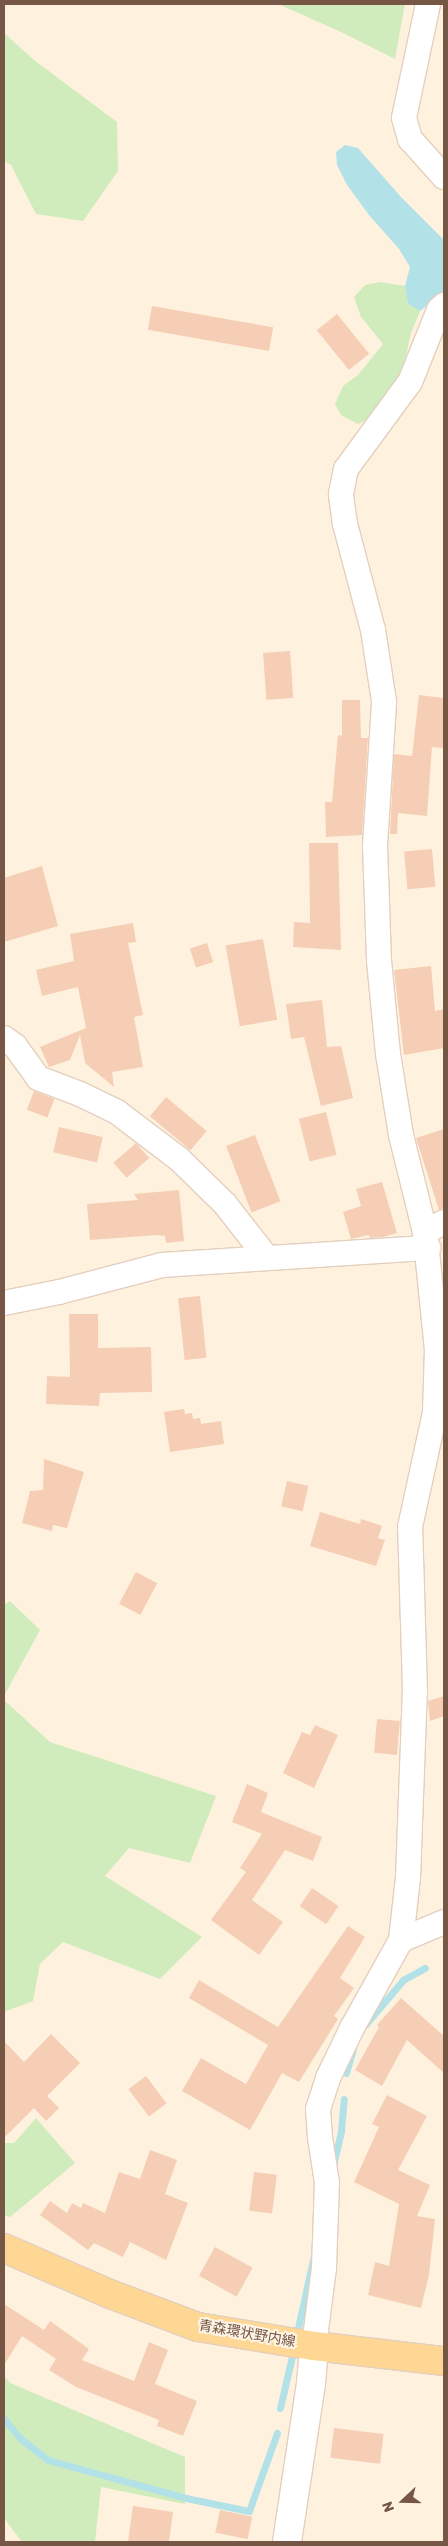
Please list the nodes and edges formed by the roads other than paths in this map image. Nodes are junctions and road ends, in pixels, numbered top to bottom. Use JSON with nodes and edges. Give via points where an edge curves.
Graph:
{"nodes":[{"id":1,"x":428,"y":4,"type":"edge"},
{"id":2,"x":444,"y":177,"type":"edge"},
{"id":3,"x":444,"y":306,"type":"edge"},
{"id":4,"x":4,"y":1038,"type":"edge"},
{"id":5,"x":432,"y":1234,"type":"edge"},
{"id":6,"x":267,"y":1258,"type":"junction"},
{"id":7,"x":4,"y":1303,"type":"edge"},
{"id":8,"x":444,"y":1922,"type":"edge"},
{"id":9,"x":401,"y":1940,"type":"junction"},
{"id":10,"x":4,"y":2248,"type":"edge"},
{"id":11,"x":314,"y":2346,"type":"junction"},
{"id":12,"x":444,"y":2361,"type":"edge"},
{"id":13,"x":287,"y":2542,"type":"edge"}],
"edges":[{"from":1,"to":2,"type":"street","via":[[404,118],[410,139]]},
{"from":3,"to":5,"type":"street","via":[[439,310],[410,382],[346,469],[341,494],[345,524],[372,630],[384,702],[375,846],[379,960],[388,1054],[401,1135]]},
{"from":4,"to":6,"type":"street","via":[[15,1046],[38,1078],[117,1112],[179,1159],[226,1204]]},
{"from":5,"to":6,"type":"street"},
{"from":5,"to":9,"type":"street","via":[[437,1350],[435,1412],[410,1527],[415,1691],[408,1878]]},
{"from":6,"to":7,"type":"street","via":[[162,1265]]},
{"from":8,"to":9,"type":"street"},
{"from":9,"to":11,"type":"street","via":[[352,2028],[328,2078],[318,2109],[327,2183],[324,2268]]},
{"from":10,"to":11,"type":"main road","name":"青森環状野内線","via":[[110,2294],[198,2327]]},
{"from":11,"to":12,"type":"main road","name":"青森環状野内線"},
{"from":11,"to":13,"type":"street"}]}
